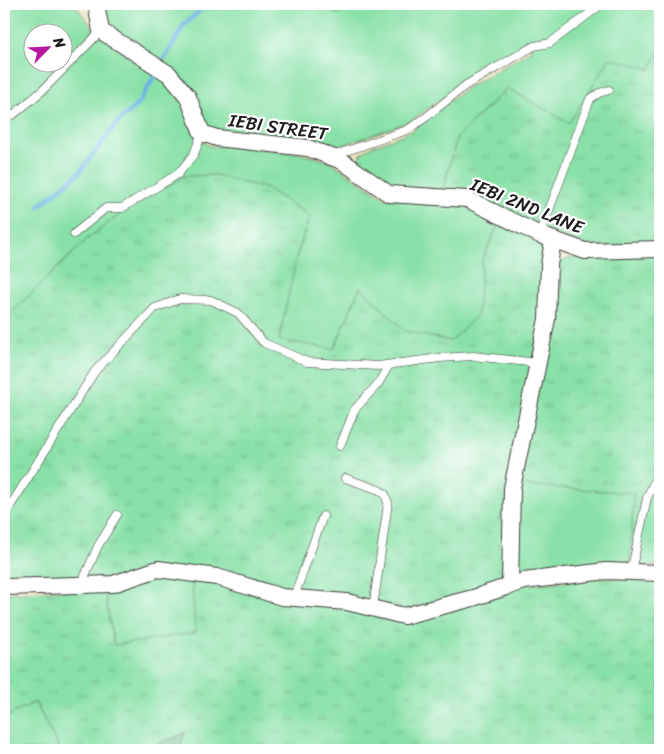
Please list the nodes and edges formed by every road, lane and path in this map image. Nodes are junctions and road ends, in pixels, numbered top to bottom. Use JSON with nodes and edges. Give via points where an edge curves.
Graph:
{"nodes":[{"id":1,"x":95,"y":6,"type":"edge"},
{"id":2,"x":598,"y":7,"type":"dead end"},
{"id":3,"x":101,"y":32,"type":"junction"},
{"id":4,"x":609,"y":90,"type":"dead end"},
{"id":5,"x":12,"y":115,"type":"dead end"},
{"id":6,"x":202,"y":134,"type":"junction"},
{"id":7,"x":330,"y":157,"type":"junction"},
{"id":8,"x":74,"y":234,"type":"dead end"},
{"id":9,"x":547,"y":237,"type":"junction"},
{"id":10,"x":660,"y":249,"type":"edge"},
{"id":11,"x":538,"y":363,"type":"junction"},
{"id":12,"x":389,"y":365,"type":"junction"},
{"id":13,"x":340,"y":446,"type":"dead end"},
{"id":14,"x":660,"y":469,"type":"edge"},
{"id":15,"x":345,"y":478,"type":"dead end"},
{"id":16,"x":117,"y":514,"type":"dead end"},
{"id":17,"x":4,"y":516,"type":"edge"},
{"id":18,"x":323,"y":516,"type":"dead end"},
{"id":19,"x":631,"y":572,"type":"junction"},
{"id":20,"x":660,"y":573,"type":"edge"},
{"id":21,"x":81,"y":585,"type":"junction"},
{"id":22,"x":510,"y":586,"type":"junction"},
{"id":23,"x":4,"y":587,"type":"edge"},
{"id":24,"x":294,"y":598,"type":"junction"},
{"id":25,"x":373,"y":608,"type":"junction"}],
"edges":[{"from":1,"to":3,"type":"street"},
{"from":2,"to":7,"type":"lane","name":"IEBI STREET","via":[[550,43],[534,46],[466,85],[407,130]]},
{"from":3,"to":5,"type":"lane","via":[[42,91]]},
{"from":3,"to":6,"type":"street","name":"IEBI STREET","via":[[169,74],[188,96]]},
{"from":4,"to":9,"type":"lane","via":[[590,99]]},
{"from":6,"to":7,"type":"street","name":"IEBI STREET","via":[[308,148]]},
{"from":6,"to":8,"type":"lane","via":[[194,154],[178,174],[122,208],[106,208]]},
{"from":7,"to":9,"type":"street","name":"IEBI 2ND LANE","via":[[342,161],[389,194],[466,199]]},
{"from":9,"to":10,"type":"street","name":"IEBI 2ND LANE","via":[[585,251]]},
{"from":9,"to":11,"type":"street","via":[[550,252],[547,320]]},
{"from":11,"to":12,"type":"lane","via":[[473,356]]},
{"from":11,"to":22,"type":"street","via":[[512,488]]},
{"from":12,"to":13,"type":"lane","via":[[378,384],[355,409]]},
{"from":12,"to":17,"type":"lane","via":[[306,362],[264,343],[238,313],[211,300],[180,299],[155,308],[95,371]]},
{"from":14,"to":19,"type":"lane","via":[[647,498]]},
{"from":15,"to":25,"type":"lane","via":[[379,490],[385,494],[388,503]]},
{"from":16,"to":21,"type":"lane"},
{"from":18,"to":24,"type":"lane"},
{"from":19,"to":20,"type":"street"},
{"from":19,"to":22,"type":"street","via":[[606,571],[524,581]]},
{"from":21,"to":23,"type":"street"},
{"from":21,"to":24,"type":"street","via":[[112,584],[158,569],[217,577]]},
{"from":22,"to":25,"type":"street","via":[[404,616]]},
{"from":24,"to":25,"type":"street","via":[[347,602]]}]}
